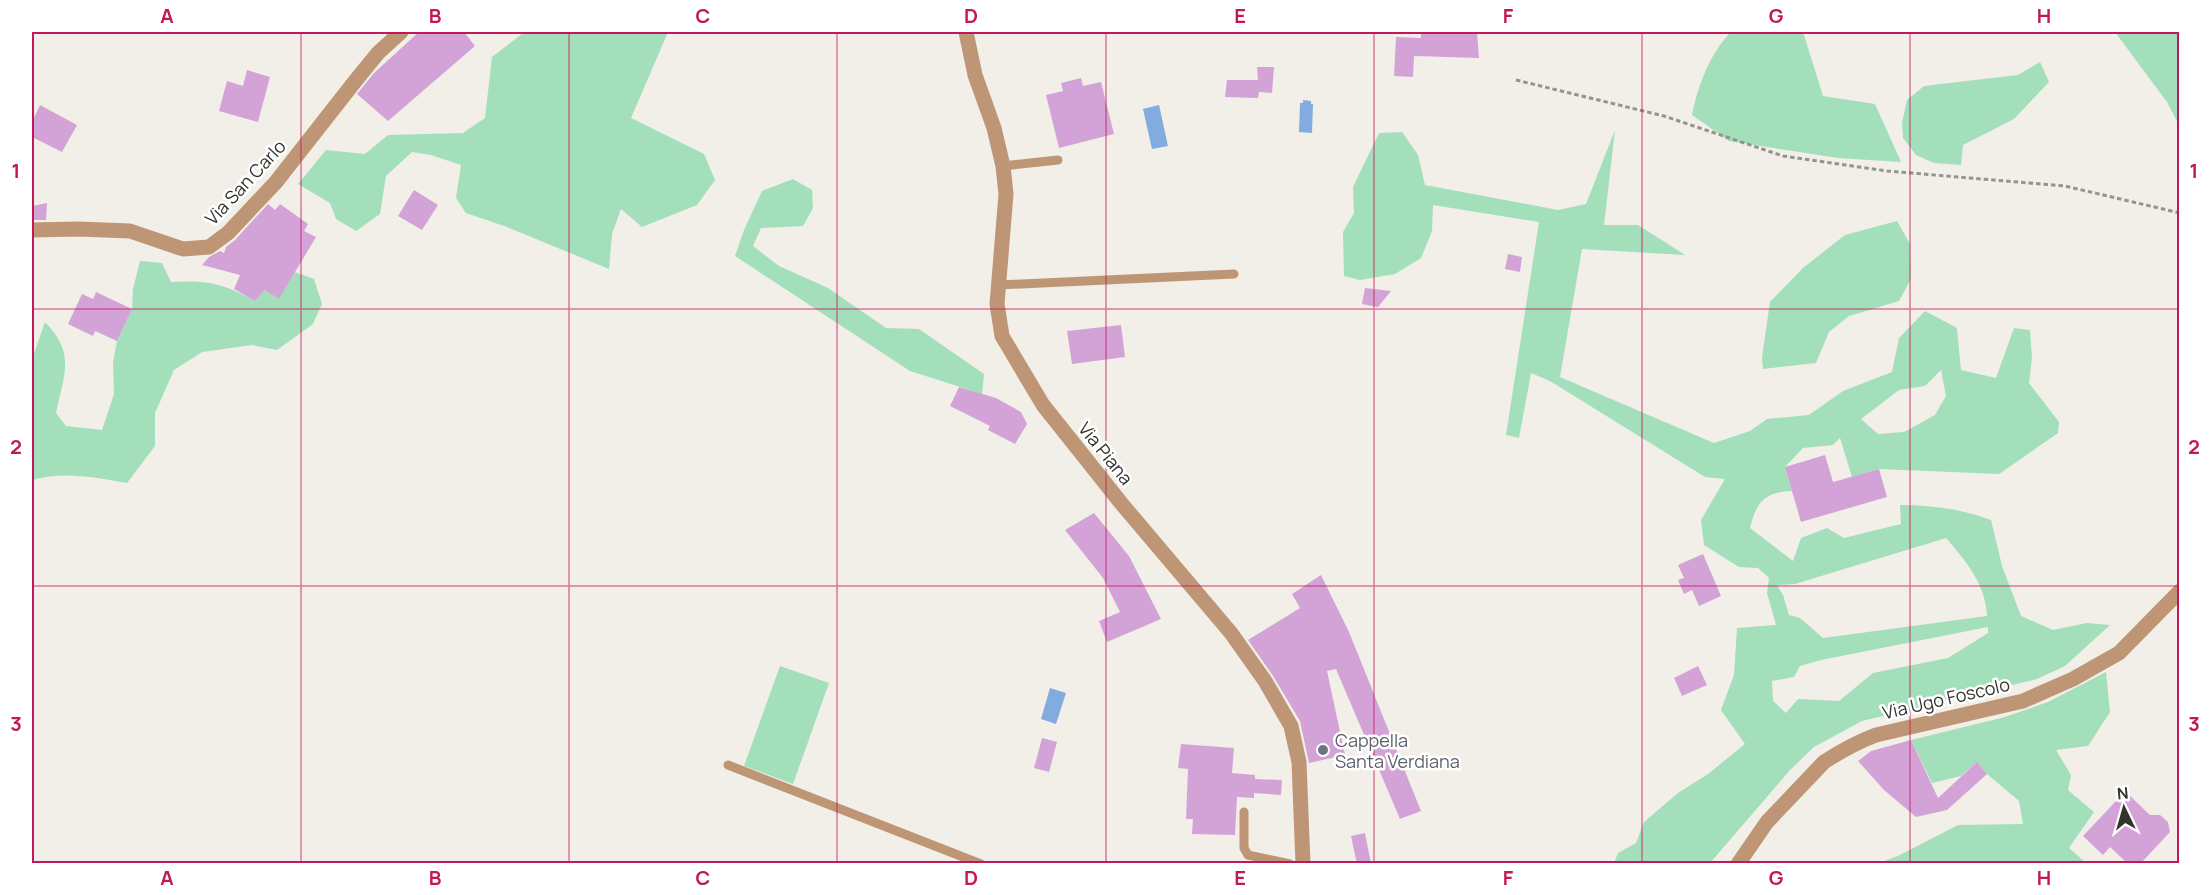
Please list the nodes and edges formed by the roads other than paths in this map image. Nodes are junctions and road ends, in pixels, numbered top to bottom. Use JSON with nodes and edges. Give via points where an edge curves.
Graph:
{"nodes":[{"id":1,"x":401,"y":32,"type":"edge"},
{"id":2,"x":966,"y":32,"type":"edge"},
{"id":3,"x":1058,"y":160,"type":"dead end"},
{"id":4,"x":1003,"y":166,"type":"junction"},
{"id":5,"x":32,"y":230,"type":"edge"},
{"id":6,"x":1234,"y":274,"type":"dead end"},
{"id":7,"x":999,"y":285,"type":"junction"},
{"id":8,"x":2180,"y":591,"type":"edge"},
{"id":9,"x":728,"y":765,"type":"dead end"},
{"id":10,"x":1244,"y":812,"type":"dead end"},
{"id":11,"x":981,"y":864,"type":"edge"},
{"id":12,"x":1290,"y":864,"type":"edge"},
{"id":13,"x":1303,"y":864,"type":"edge"},
{"id":14,"x":1738,"y":864,"type":"edge"}],
"edges":[{"from":1,"to":5,"type":"street","name":"Via San Carlo","via":[[378,53],[276,182],[228,233],[209,247],[183,249],[130,231]]},
{"from":2,"to":4,"type":"street","name":"Via Piana"},
{"from":3,"to":4,"type":"lane"},
{"from":4,"to":7,"type":"street","name":"Via Piana","via":[[1006,194]]},
{"from":6,"to":7,"type":"lane"},
{"from":7,"to":13,"type":"street","name":"Via Piana","via":[[997,304],[1002,336],[1043,405],[1231,633],[1291,726],[1299,762]]},
{"from":8,"to":14,"type":"street","name":"Via Ugo Foscolo","via":[[2119,653],[2073,679],[2023,701],[1876,735],[1836,754],[1767,822]]},
{"from":9,"to":11,"type":"lane"},
{"from":10,"to":12,"type":"lane","via":[[1244,848],[1248,855]]}]}
